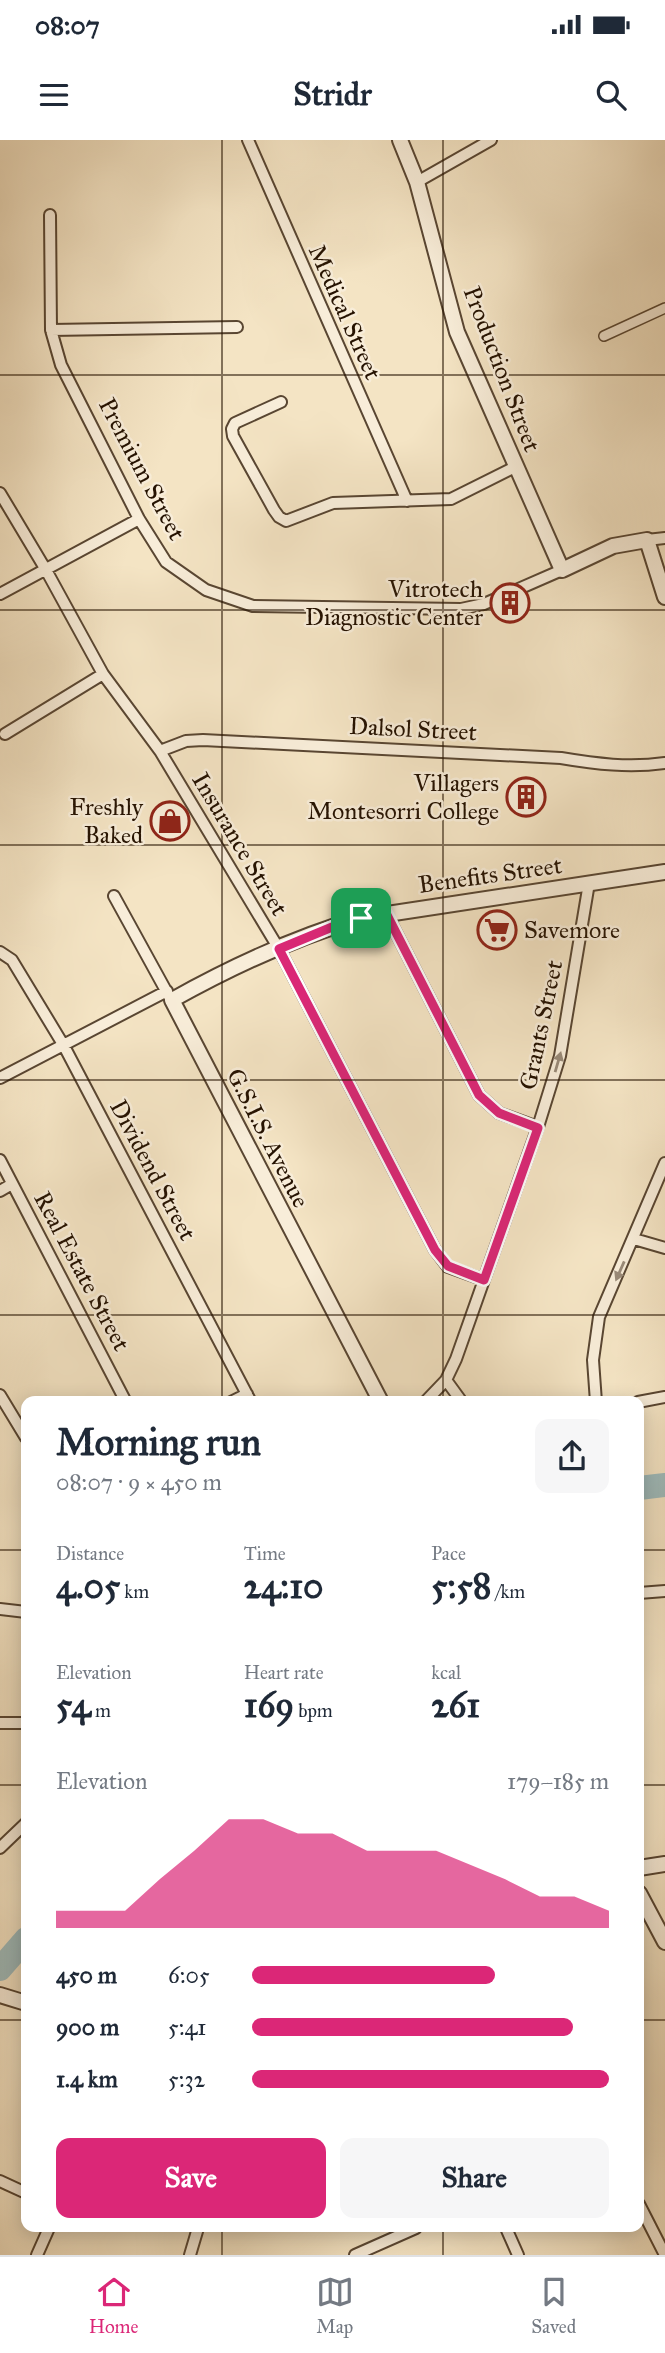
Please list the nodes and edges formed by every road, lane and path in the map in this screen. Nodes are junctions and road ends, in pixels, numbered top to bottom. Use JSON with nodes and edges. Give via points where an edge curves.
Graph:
{"nodes":[{"id":1,"x":248,"y":140,"type":"edge"},
{"id":2,"x":400,"y":140,"type":"edge"},
{"id":3,"x":491,"y":140,"type":"edge"},
{"id":4,"x":417,"y":182,"type":"junction"},
{"id":5,"x":50,"y":215,"type":"dead end"},
{"id":6,"x":665,"y":308,"type":"edge"},
{"id":7,"x":237,"y":327,"type":"dead end"},
{"id":8,"x":51,"y":330,"type":"junction"},
{"id":9,"x":604,"y":336,"type":"dead end"},
{"id":10,"x":281,"y":402,"type":"dead end"},
{"id":11,"x":515,"y":467,"type":"junction"},
{"id":12,"x":0,"y":493,"type":"edge"},
{"id":13,"x":407,"y":501,"type":"junction"},
{"id":14,"x":139,"y":519,"type":"junction"},
{"id":15,"x":665,"y":538,"type":"edge"},
{"id":16,"x":647,"y":540,"type":"junction"},
{"id":17,"x":46,"y":570,"type":"junction"},
{"id":18,"x":562,"y":570,"type":"junction"},
{"id":19,"x":0,"y":594,"type":"edge"},
{"id":20,"x":665,"y":597,"type":"edge"},
{"id":21,"x":103,"y":674,"type":"junction"},
{"id":22,"x":5,"y":734,"type":"dead end"},
{"id":23,"x":160,"y":751,"type":"junction"},
{"id":24,"x":665,"y":763,"type":"edge"},
{"id":25,"x":665,"y":872,"type":"edge"},
{"id":26,"x":589,"y":883,"type":"junction"},
{"id":27,"x":114,"y":896,"type":"dead end"},
{"id":28,"x":386,"y":913,"type":"junction"},
{"id":29,"x":279,"y":949,"type":"junction"},
{"id":30,"x":0,"y":952,"type":"edge"},
{"id":31,"x":169,"y":996,"type":"junction"},
{"id":32,"x":64,"y":1045,"type":"junction"},
{"id":33,"x":0,"y":1078,"type":"edge"},
{"id":34,"x":538,"y":1128,"type":"junction"},
{"id":35,"x":0,"y":1160,"type":"edge"},
{"id":36,"x":665,"y":1163,"type":"edge"},
{"id":37,"x":12,"y":1184,"type":"junction"},
{"id":38,"x":0,"y":1191,"type":"edge"},
{"id":39,"x":634,"y":1239,"type":"junction"},
{"id":40,"x":665,"y":1248,"type":"edge"},
{"id":41,"x":484,"y":1280,"type":"junction"},
{"id":42,"x":446,"y":1380,"type":"junction"},
{"id":43,"x":0,"y":1395,"type":"edge"},
{"id":44,"x":123,"y":1396,"type":"edge"},
{"id":45,"x":248,"y":1396,"type":"edge"},
{"id":46,"x":378,"y":1396,"type":"edge"},
{"id":47,"x":431,"y":1396,"type":"edge"},
{"id":48,"x":458,"y":1396,"type":"edge"},
{"id":49,"x":596,"y":1396,"type":"edge"},
{"id":50,"x":665,"y":1397,"type":"edge"},
{"id":51,"x":644,"y":1401,"type":"edge"},
{"id":52,"x":21,"y":1430,"type":"edge"},
{"id":53,"x":665,"y":1591,"type":"edge"},
{"id":54,"x":644,"y":1593,"type":"edge"},
{"id":55,"x":0,"y":1609,"type":"edge"},
{"id":56,"x":21,"y":1611,"type":"edge"},
{"id":57,"x":0,"y":1723,"type":"edge"},
{"id":58,"x":21,"y":1723,"type":"edge"},
{"id":59,"x":21,"y":1828,"type":"edge"},
{"id":60,"x":0,"y":1848,"type":"edge"},
{"id":61,"x":665,"y":1864,"type":"edge"},
{"id":62,"x":644,"y":1867,"type":"edge"},
{"id":63,"x":644,"y":1902,"type":"edge"},
{"id":64,"x":665,"y":1942,"type":"edge"},
{"id":65,"x":1,"y":1996,"type":"edge"},
{"id":66,"x":21,"y":2002,"type":"edge"},
{"id":67,"x":0,"y":2181,"type":"edge"},
{"id":68,"x":21,"y":2191,"type":"edge"},
{"id":69,"x":644,"y":2214,"type":"edge"},
{"id":70,"x":46,"y":2232,"type":"edge"},
{"id":71,"x":197,"y":2232,"type":"edge"},
{"id":72,"x":407,"y":2232,"type":"edge"},
{"id":73,"x":508,"y":2232,"type":"edge"},
{"id":74,"x":38,"y":2252,"type":"edge"},
{"id":75,"x":51,"y":2255,"type":"edge"},
{"id":76,"x":190,"y":2255,"type":"edge"},
{"id":77,"x":355,"y":2255,"type":"edge"},
{"id":78,"x":518,"y":2255,"type":"edge"},
{"id":79,"x":665,"y":2255,"type":"edge"}],
"edges":[{"from":1,"to":13,"type":"street","name":"Medical Street"},
{"from":2,"to":4,"type":"street","name":"Production Street"},
{"from":3,"to":4,"type":"street"},
{"from":4,"to":11,"type":"street","name":"Production Street","via":[[457,332]]},
{"from":5,"to":8,"type":"street","name":"Premium Street"},
{"from":6,"to":9,"type":"street"},
{"from":7,"to":8,"type":"street"},
{"from":8,"to":14,"type":"street","name":"Premium Street","via":[[61,365]]},
{"from":10,"to":13,"type":"street","via":[[235,423],[232,429],[279,517],[286,521],[333,503]]},
{"from":11,"to":13,"type":"street","via":[[451,499]]},
{"from":11,"to":18,"type":"street","name":"Production Street"},
{"from":12,"to":17,"type":"street","name":"Insurance Street"},
{"from":14,"to":17,"type":"street"},
{"from":14,"to":18,"type":"street","name":"Premium Street","via":[[166,562],[184,576],[206,590],[253,606],[473,608]]},
{"from":15,"to":16,"type":"street","name":"Premium Street"},
{"from":16,"to":18,"type":"street","name":"Premium Street","via":[[613,546]]},
{"from":16,"to":20,"type":"street"},
{"from":17,"to":19,"type":"street"},
{"from":17,"to":21,"type":"street","name":"Insurance Street"},
{"from":21,"to":22,"type":"street"},
{"from":21,"to":23,"type":"street","name":"Insurance Street"},
{"from":23,"to":24,"type":"street","name":"Dalsol Street","via":[[203,740],[561,758],[607,765]]},
{"from":23,"to":29,"type":"street","name":"Insurance Street"},
{"from":25,"to":26,"type":"street","name":"Benefits Street"},
{"from":26,"to":28,"type":"street","name":"Benefits Street"},
{"from":34,"to":26,"type":"street","name":"Grants Street","one_way":true,"via":[[566,1034]]},
{"from":27,"to":31,"type":"street","name":"G.S.I.S. Avenue"},
{"from":28,"to":29,"type":"street","name":"Benefits Street","via":[[337,925]]},
{"from":28,"to":34,"type":"street","via":[[479,1095],[499,1113]]},
{"from":29,"to":31,"type":"street","name":"Benefits Street"},
{"from":29,"to":41,"type":"street","name":"Insurance Street","via":[[435,1250],[448,1266]]},
{"from":30,"to":32,"type":"street","name":"Dividend Street","via":[[12,960]]},
{"from":31,"to":32,"type":"street","name":"Benefits Street"},
{"from":31,"to":46,"type":"street","name":"G.S.I.S. Avenue"},
{"from":32,"to":33,"type":"street","name":"Benefits Street"},
{"from":32,"to":45,"type":"street","name":"Dividend Street"},
{"from":34,"to":41,"type":"street","name":"Grants Street"},
{"from":35,"to":37,"type":"street","name":"Real Estate Street"},
{"from":36,"to":39,"type":"street"},
{"from":37,"to":38,"type":"street"},
{"from":37,"to":44,"type":"street","name":"Real Estate Street"},
{"from":39,"to":40,"type":"street"},
{"from":39,"to":49,"type":"street","one_way":true,"via":[[599,1317],[593,1360]]},
{"from":41,"to":42,"type":"street","name":"Grants Street"},
{"from":42,"to":47,"type":"street","name":"Grants Street"},
{"from":42,"to":48,"type":"street"},
{"from":43,"to":52,"type":"street"},
{"from":50,"to":51,"type":"street"},
{"from":53,"to":54,"type":"street"},
{"from":55,"to":56,"type":"street"},
{"from":57,"to":58,"type":"street"},
{"from":59,"to":60,"type":"street"},
{"from":61,"to":62,"type":"street"},
{"from":63,"to":64,"type":"street"},
{"from":65,"to":66,"type":"street"},
{"from":67,"to":68,"type":"street"},
{"from":69,"to":79,"type":"street"},
{"from":70,"to":74,"type":"street"},
{"from":71,"to":76,"type":"street"},
{"from":72,"to":77,"type":"street"},
{"from":73,"to":78,"type":"street"},
{"from":74,"to":75,"type":"street"}]}
